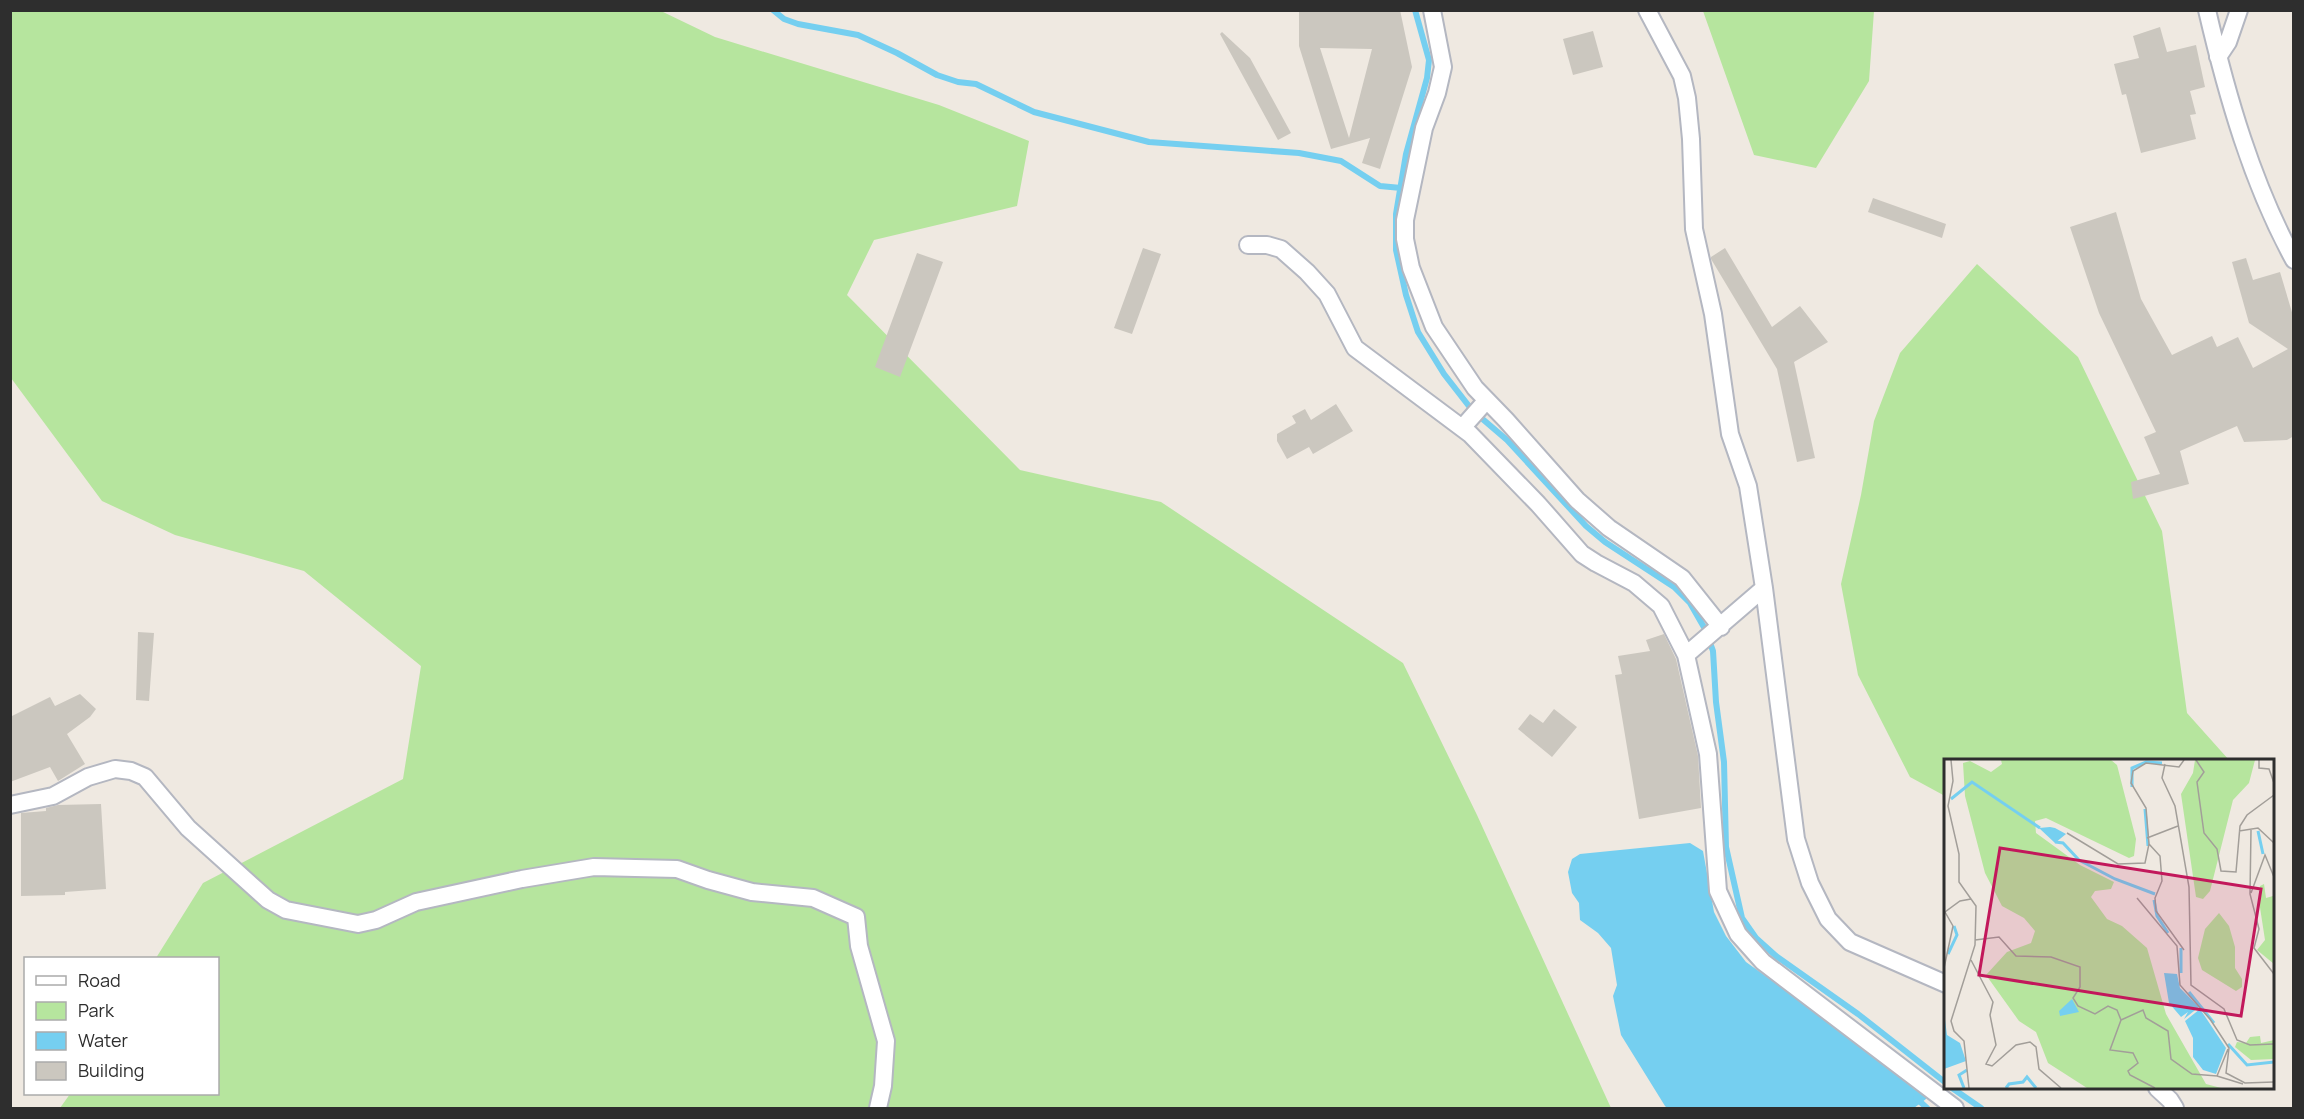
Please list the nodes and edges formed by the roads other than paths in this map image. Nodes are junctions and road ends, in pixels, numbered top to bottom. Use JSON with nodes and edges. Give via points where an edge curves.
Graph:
{"nodes":[{"id":1,"x":1432,"y":10,"type":"edge"},
{"id":2,"x":1647,"y":10,"type":"edge"},
{"id":3,"x":2207,"y":10,"type":"edge"},
{"id":4,"x":2239,"y":10,"type":"edge"},
{"id":5,"x":2218,"y":57,"type":"junction"},
{"id":6,"x":1248,"y":245,"type":"dead end"},
{"id":7,"x":2294,"y":260,"type":"edge"},
{"id":8,"x":1475,"y":414,"type":"junction"},
{"id":9,"x":1764,"y":588,"type":"junction"},
{"id":10,"x":1718,"y":629,"type":"junction"},
{"id":11,"x":1692,"y":651,"type":"junction"},
{"id":12,"x":10,"y":805,"type":"edge"},
{"id":13,"x":1944,"y":983,"type":"edge"},
{"id":14,"x":2158,"y":1089,"type":"edge"},
{"id":15,"x":878,"y":1108,"type":"edge"},
{"id":16,"x":1955,"y":1108,"type":"edge"},
{"id":17,"x":2175,"y":1108,"type":"edge"}],
"edges":[{"from":1,"to":8,"type":"street","via":[[1443,67],[1424,128],[1405,239],[1411,268],[1434,327],[1474,388]]},
{"from":2,"to":9,"type":"street","via":[[1682,76],[1687,98],[1694,229],[1713,314],[1730,434],[1748,486]]},
{"from":3,"to":5,"type":"street"},
{"from":4,"to":5,"type":"street","via":[[2228,42]]},
{"from":5,"to":7,"type":"street","via":[[2272,220]]},
{"from":6,"to":8,"type":"street","via":[[1281,249],[1307,272],[1327,294],[1355,348]]},
{"from":8,"to":10,"type":"street","via":[[1506,420],[1578,500],[1609,528],[1682,578]]},
{"from":8,"to":11,"type":"street","via":[[1538,504],[1582,554],[1648,593]]},
{"from":9,"to":10,"type":"street"},
{"from":9,"to":13,"type":"street","via":[[1796,839],[1810,883],[1828,919],[1851,942]]},
{"from":10,"to":11,"type":"street"},
{"from":11,"to":16,"type":"street","via":[[1708,754],[1718,891],[1738,934],[1763,962]]},
{"from":12,"to":15,"type":"street","via":[[53,796],[88,777],[115,769],[131,771],[145,777],[188,828],[268,900],[286,910],[358,924],[416,902],[594,867],[676,869],[752,892],[813,898],[856,917],[859,946],[886,1041]]},
{"from":14,"to":17,"type":"street"}]}
